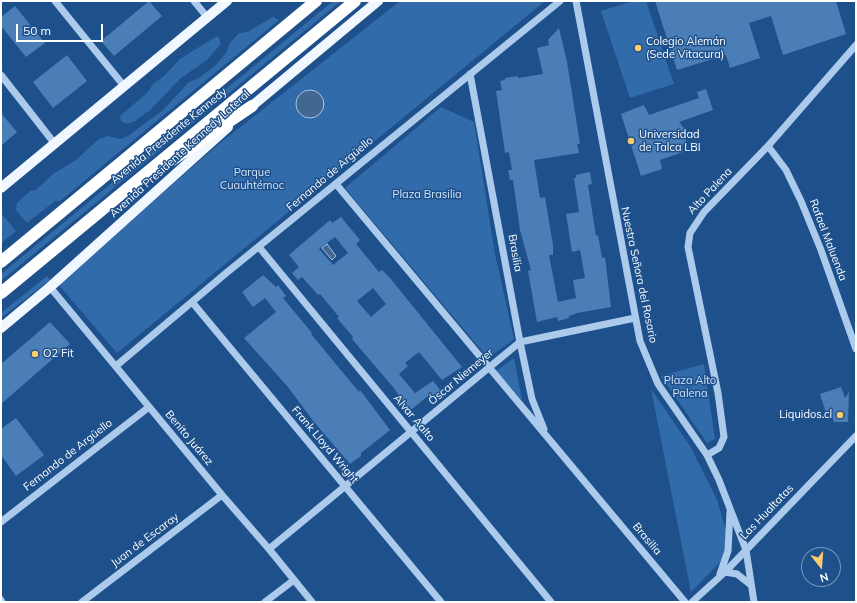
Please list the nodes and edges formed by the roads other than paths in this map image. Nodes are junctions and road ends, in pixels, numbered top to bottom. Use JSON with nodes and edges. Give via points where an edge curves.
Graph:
{"nodes":[{"id":1,"x":55,"y":1,"type":"edge"},
{"id":2,"x":194,"y":1,"type":"edge"},
{"id":3,"x":227,"y":1,"type":"edge"},
{"id":4,"x":316,"y":1,"type":"edge"},
{"id":5,"x":355,"y":1,"type":"edge"},
{"id":6,"x":378,"y":1,"type":"edge"},
{"id":7,"x":560,"y":1,"type":"edge"},
{"id":8,"x":576,"y":1,"type":"edge"},
{"id":9,"x":208,"y":17,"type":"junction"},
{"id":10,"x":856,"y":45,"type":"edge"},
{"id":11,"x":470,"y":74,"type":"junction"},
{"id":12,"x":1,"y":75,"type":"edge"},
{"id":13,"x":124,"y":86,"type":"junction"},
{"id":14,"x":252,"y":106,"type":"junction"},
{"id":15,"x":55,"y":144,"type":"junction"},
{"id":16,"x":768,"y":146,"type":"junction"},
{"id":17,"x":336,"y":184,"type":"junction"},
{"id":18,"x":1,"y":188,"type":"edge"},
{"id":19,"x":109,"y":203,"type":"junction"},
{"id":20,"x":259,"y":247,"type":"junction"},
{"id":21,"x":4,"y":259,"type":"edge"},
{"id":22,"x":50,"y":287,"type":"junction"},
{"id":23,"x":1,"y":294,"type":"edge"},
{"id":24,"x":192,"y":302,"type":"junction"},
{"id":25,"x":635,"y":318,"type":"junction"},
{"id":26,"x":1,"y":328,"type":"edge"},
{"id":27,"x":520,"y":342,"type":"junction"},
{"id":28,"x":856,"y":349,"type":"edge"},
{"id":29,"x":116,"y":366,"type":"junction"},
{"id":30,"x":490,"y":368,"type":"junction"},
{"id":31,"x":149,"y":407,"type":"junction"},
{"id":32,"x":411,"y":432,"type":"junction"},
{"id":33,"x":546,"y":435,"type":"junction"},
{"id":34,"x":856,"y":436,"type":"edge"},
{"id":35,"x":707,"y":455,"type":"junction"},
{"id":36,"x":345,"y":487,"type":"junction"},
{"id":37,"x":222,"y":495,"type":"junction"},
{"id":38,"x":730,"y":506,"type":"junction"},
{"id":39,"x":1,"y":522,"type":"edge"},
{"id":40,"x":269,"y":549,"type":"junction"},
{"id":41,"x":746,"y":550,"type":"junction"},
{"id":42,"x":724,"y":572,"type":"junction"},
{"id":43,"x":719,"y":578,"type":"junction"},
{"id":44,"x":294,"y":580,"type":"junction"},
{"id":45,"x":751,"y":585,"type":"junction"},
{"id":46,"x":82,"y":602,"type":"edge"},
{"id":47,"x":265,"y":602,"type":"edge"},
{"id":48,"x":312,"y":602,"type":"edge"},
{"id":49,"x":441,"y":602,"type":"edge"},
{"id":50,"x":551,"y":602,"type":"edge"},
{"id":51,"x":685,"y":602,"type":"edge"},
{"id":52,"x":692,"y":602,"type":"edge"},
{"id":53,"x":754,"y":602,"type":"edge"}],
"edges":[{"from":1,"to":13,"type":"street"},
{"from":2,"to":9,"type":"street"},
{"from":3,"to":9,"type":"main road"},
{"from":4,"to":21,"type":"highway","name":"Avenida Presidente Kennedy"},
{"from":5,"to":19,"type":"highway","name":"Avenida Presidente Kennedy"},
{"from":6,"to":14,"type":"main road","name":"Avenida Presidente Kennedy Lateral"},
{"from":7,"to":11,"type":"street","name":"Fernando de Argüello"},
{"from":8,"to":25,"type":"street","name":"Nuestra Señora del Rosario"},
{"from":9,"to":13,"type":"main road"},
{"from":10,"to":16,"type":"street","name":"Alto Palena"},
{"from":11,"to":17,"type":"street","name":"Fernando de Argüello"},
{"from":11,"to":27,"type":"street","name":"Brasilia"},
{"from":12,"to":15,"type":"street"},
{"from":13,"to":15,"type":"main road"},
{"from":14,"to":19,"type":"highway"},
{"from":14,"to":22,"type":"main road","name":"Avenida Presidente Kennedy Lateral"},
{"from":15,"to":18,"type":"main road"},
{"from":16,"to":28,"type":"street","name":"Rafael Maluenda","via":[[786,170],[801,201]]},
{"from":16,"to":35,"type":"street","name":"Alto Palena","via":[[704,212],[688,239],[724,437],[720,448]]},
{"from":17,"to":20,"type":"street","name":"Fernando de Argüello"},
{"from":17,"to":30,"type":"street","name":"Brasilia"},
{"from":19,"to":23,"type":"highway","name":"Avenida Presidente Kennedy"},
{"from":20,"to":24,"type":"street","name":"Fernando de Argüello"},
{"from":20,"to":32,"type":"street","name":"Alvar Aalto"},
{"from":22,"to":26,"type":"main road","name":"Avenida Presidente Kennedy Lateral"},
{"from":22,"to":29,"type":"street","name":"Benito Juárez"},
{"from":24,"to":29,"type":"street","name":"Fernando de Argüello"},
{"from":24,"to":36,"type":"street","name":"Frank Lloyd Wright"},
{"from":25,"to":27,"type":"street","name":"Óscar Niemeyer"},
{"from":25,"to":35,"type":"street","name":"Nuestra Señora del Rosario","via":[[642,348],[658,384]]},
{"from":27,"to":30,"type":"street","name":"Óscar Niemeyer"},
{"from":27,"to":33,"type":"street","name":"Brasilia","via":[[532,399]]},
{"from":29,"to":31,"type":"street","name":"Benito Juárez"},
{"from":30,"to":32,"type":"street","name":"Óscar Niemeyer"},
{"from":30,"to":33,"type":"street","name":"Brasilia"},
{"from":31,"to":37,"type":"street","name":"Benito Juárez"},
{"from":31,"to":39,"type":"street","name":"Fernando de Argüello"},
{"from":32,"to":36,"type":"street","name":"Óscar Niemeyer"},
{"from":32,"to":50,"type":"street","name":"Alvar Aalto"},
{"from":33,"to":51,"type":"street","name":"Brasilia"},
{"from":34,"to":41,"type":"street","name":"Las Hualtatas"},
{"from":35,"to":38,"type":"street","name":"Nuestra Señora del Rosario"},
{"from":36,"to":40,"type":"street","name":"Óscar Niemeyer"},
{"from":36,"to":49,"type":"street","name":"Frank Lloyd Wright"},
{"from":37,"to":40,"type":"street","name":"Benito Juárez"},
{"from":37,"to":46,"type":"street","name":"Juan de Escaray"},
{"from":38,"to":41,"type":"street","name":"Nuestra Señora del Rosario"},
{"from":38,"to":43,"type":"street","via":[[728,551]]},
{"from":40,"to":44,"type":"street","name":"Benito Juárez"},
{"from":41,"to":42,"type":"street","name":"Las Hualtatas"},
{"from":41,"to":45,"type":"street","name":"Nuestra Señora del Rosario"},
{"from":42,"to":43,"type":"street","name":"Las Hualtatas"},
{"from":42,"to":45,"type":"street","via":[[737,574]]},
{"from":43,"to":52,"type":"street","name":"Las Hualtatas"},
{"from":44,"to":47,"type":"street"},
{"from":44,"to":48,"type":"street","name":"Benito Juárez"},
{"from":45,"to":53,"type":"street","name":"Nuestra Señora del Rosario"}]}
